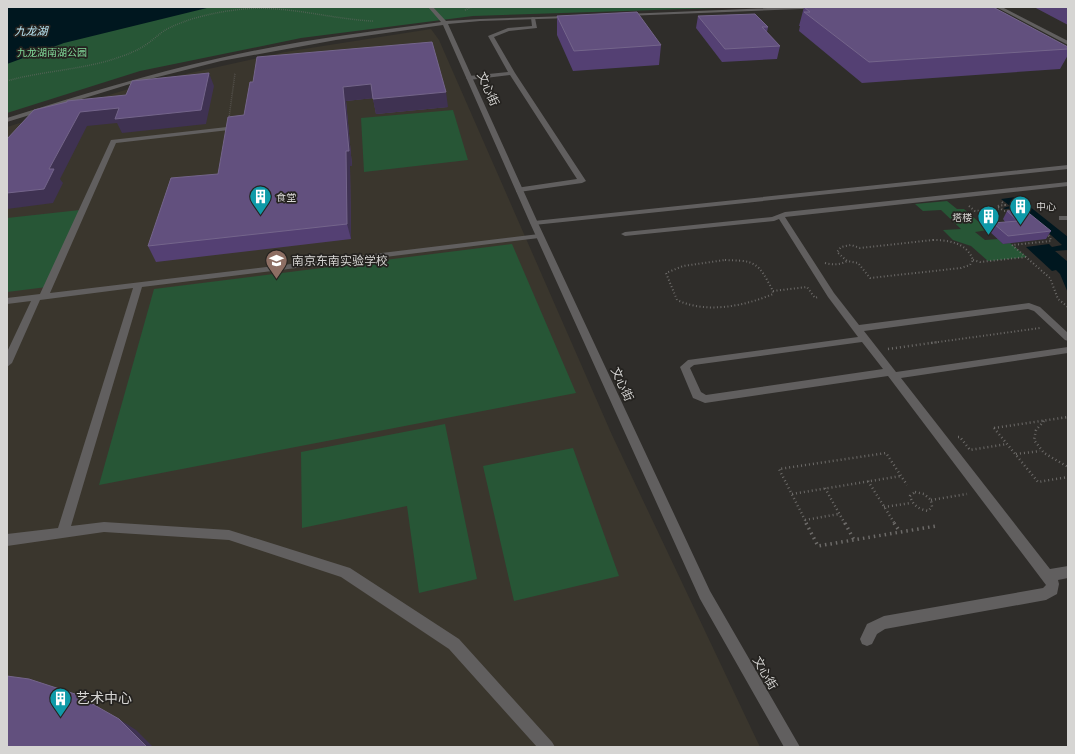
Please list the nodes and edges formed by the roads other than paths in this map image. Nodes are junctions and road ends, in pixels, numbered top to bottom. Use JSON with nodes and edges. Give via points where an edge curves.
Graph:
{"nodes":[{"id":1,"x":430,"y":7,"type":"edge"},
{"id":2,"x":826,"y":7,"type":"edge"},
{"id":3,"x":998,"y":7,"type":"edge"},
{"id":4,"x":622,"y":16,"type":"edge"},
{"id":5,"x":577,"y":17,"type":"edge"},
{"id":6,"x":533,"y":18,"type":"junction"},
{"id":7,"x":445,"y":24,"type":"junction"},
{"id":8,"x":1068,"y":43,"type":"edge"},
{"id":9,"x":512,"y":73,"type":"junction"},
{"id":10,"x":469,"y":78,"type":"junction"},
{"id":11,"x":7,"y":120,"type":"edge"},
{"id":12,"x":227,"y":129,"type":"edge"},
{"id":13,"x":1068,"y":168,"type":"edge"},
{"id":14,"x":939,"y":181,"type":"junction"},
{"id":15,"x":1068,"y":184,"type":"edge"},
{"id":16,"x":519,"y":190,"type":"junction"},
{"id":17,"x":956,"y":195,"type":"junction"},
{"id":18,"x":781,"y":216,"type":"junction"},
{"id":19,"x":534,"y":223,"type":"junction"},
{"id":20,"x":625,"y":234,"type":"dead end"},
{"id":21,"x":539,"y":236,"type":"junction"},
{"id":22,"x":138,"y":285,"type":"junction"},
{"id":23,"x":40,"y":297,"type":"junction"},
{"id":24,"x":7,"y":301,"type":"edge"},
{"id":25,"x":857,"y":329,"type":"junction"},
{"id":26,"x":1068,"y":338,"type":"edge"},
{"id":27,"x":864,"y":339,"type":"junction"},
{"id":28,"x":1068,"y":350,"type":"edge"},
{"id":29,"x":7,"y":363,"type":"edge"},
{"id":30,"x":892,"y":374,"type":"junction"},
{"id":31,"x":63,"y":532,"type":"junction"},
{"id":32,"x":7,"y":540,"type":"edge"},
{"id":33,"x":1068,"y":572,"type":"edge"},
{"id":34,"x":1047,"y":576,"type":"junction"},
{"id":35,"x":867,"y":639,"type":"dead end"},
{"id":36,"x":547,"y":747,"type":"edge"},
{"id":37,"x":792,"y":747,"type":"edge"}],
"edges":[{"from":1,"to":7,"type":"street","name":"文心街"},
{"from":2,"to":4,"type":"street"},
{"from":3,"to":8,"type":"street"},
{"from":5,"to":6,"type":"street"},
{"from":6,"to":7,"type":"street"},
{"from":6,"to":9,"type":"street","via":[[535,27],[508,30],[491,36]]},
{"from":7,"to":10,"type":"street","name":"文心街"},
{"from":7,"to":11,"type":"street","via":[[336,38],[221,59],[128,83]]},
{"from":9,"to":10,"type":"street"},
{"from":9,"to":16,"type":"street","via":[[582,181]]},
{"from":10,"to":16,"type":"street","name":"文心街"},
{"from":12,"to":23,"type":"street","via":[[112,141]]},
{"from":13,"to":14,"type":"street"},
{"from":14,"to":17,"type":"street"},
{"from":14,"to":19,"type":"street"},
{"from":15,"to":17,"type":"street"},
{"from":16,"to":19,"type":"street","name":"文心街"},
{"from":17,"to":18,"type":"street"},
{"from":18,"to":20,"type":"street","via":[[774,219]]},
{"from":18,"to":25,"type":"street","via":[[831,295]]},
{"from":19,"to":21,"type":"street","name":"文心街"},
{"from":21,"to":22,"type":"street"},
{"from":21,"to":37,"type":"street","name":"文心街","via":[[705,595]]},
{"from":22,"to":23,"type":"street"},
{"from":22,"to":31,"type":"street"},
{"from":23,"to":24,"type":"street"},
{"from":23,"to":29,"type":"street"},
{"from":25,"to":26,"type":"street","via":[[1029,306],[1037,309]]},
{"from":25,"to":27,"type":"street"},
{"from":27,"to":30,"type":"street"},
{"from":27,"to":30,"type":"street","via":[[691,362],[685,367],[697,395],[705,399]]},
{"from":28,"to":30,"type":"street"},
{"from":30,"to":34,"type":"street"},
{"from":31,"to":32,"type":"street"},
{"from":31,"to":36,"type":"street","via":[[104,527],[229,535],[345,572],[454,644]]},
{"from":33,"to":34,"type":"street"},
{"from":34,"to":35,"type":"street","via":[[1053,584],[1052,590],[1046,594],[884,623],[872,629]]}]}
